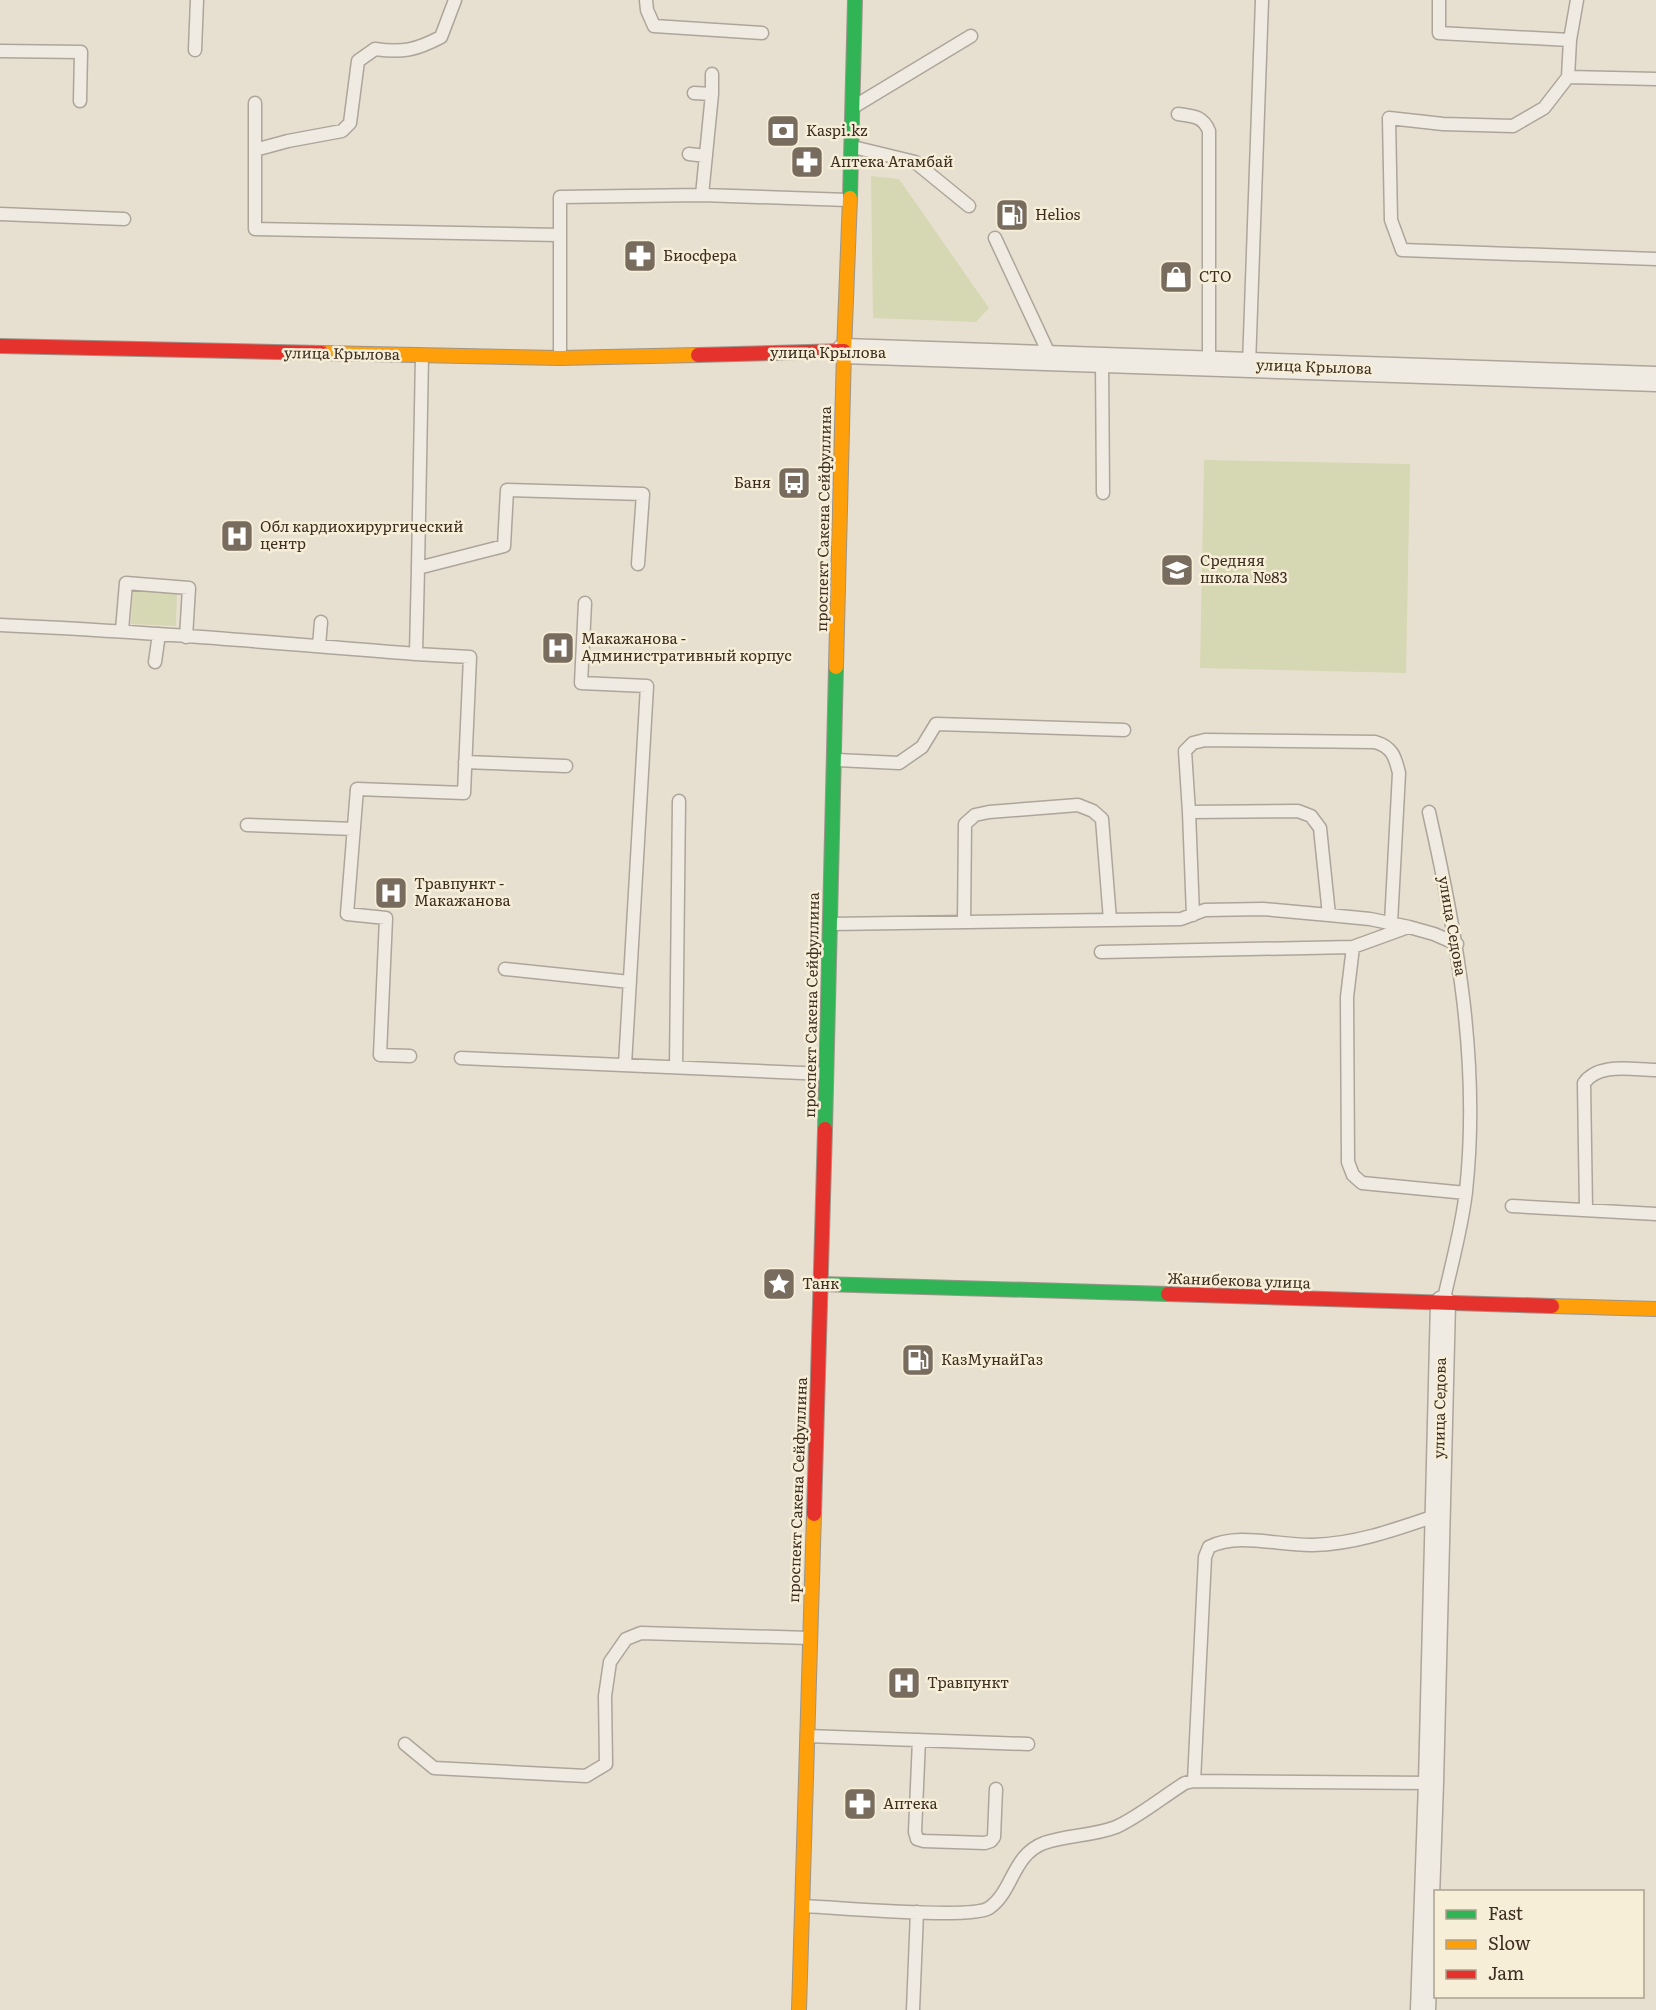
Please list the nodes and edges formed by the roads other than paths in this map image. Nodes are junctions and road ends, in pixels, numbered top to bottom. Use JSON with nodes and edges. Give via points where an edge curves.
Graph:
{"nodes":[{"id":1,"x":197,"y":0,"type":"edge"},
{"id":2,"x":454,"y":0,"type":"edge"},
{"id":3,"x":646,"y":0,"type":"edge"},
{"id":4,"x":855,"y":0,"type":"edge"},
{"id":5,"x":1262,"y":0,"type":"edge"},
{"id":6,"x":1439,"y":0,"type":"edge"},
{"id":7,"x":1577,"y":0,"type":"edge"},
{"id":8,"x":762,"y":33,"type":"dead end"},
{"id":9,"x":970,"y":36,"type":"dead end"},
{"id":10,"x":1570,"y":40,"type":"junction"},
{"id":11,"x":195,"y":50,"type":"dead end"},
{"id":12,"x":0,"y":51,"type":"edge"},
{"id":13,"x":712,"y":74,"type":"dead end"},
{"id":14,"x":1568,"y":77,"type":"junction"},
{"id":15,"x":1656,"y":79,"type":"edge"},
{"id":16,"x":694,"y":93,"type":"dead end"},
{"id":17,"x":712,"y":94,"type":"junction"},
{"id":18,"x":80,"y":101,"type":"dead end"},
{"id":19,"x":255,"y":103,"type":"dead end"},
{"id":20,"x":851,"y":108,"type":"junction"},
{"id":21,"x":1178,"y":114,"type":"dead end"},
{"id":22,"x":852,"y":147,"type":"junction"},
{"id":23,"x":255,"y":150,"type":"junction"},
{"id":24,"x":689,"y":154,"type":"dead end"},
{"id":25,"x":706,"y":156,"type":"junction"},
{"id":26,"x":702,"y":195,"type":"junction"},
{"id":27,"x":849,"y":200,"type":"junction"},
{"id":28,"x":969,"y":206,"type":"dead end"},
{"id":29,"x":0,"y":214,"type":"edge"},
{"id":30,"x":124,"y":219,"type":"dead end"},
{"id":31,"x":559,"y":235,"type":"junction"},
{"id":32,"x":994,"y":238,"type":"dead end"},
{"id":33,"x":1656,"y":259,"type":"edge"},
{"id":34,"x":0,"y":346,"type":"edge"},
{"id":35,"x":844,"y":351,"type":"junction"},
{"id":36,"x":422,"y":356,"type":"junction"},
{"id":37,"x":560,"y":358,"type":"junction"},
{"id":38,"x":1051,"y":358,"type":"junction"},
{"id":39,"x":1102,"y":360,"type":"junction"},
{"id":40,"x":1209,"y":363,"type":"junction"},
{"id":41,"x":1249,"y":365,"type":"junction"},
{"id":42,"x":1656,"y":379,"type":"edge"},
{"id":43,"x":1103,"y":493,"type":"dead end"},
{"id":44,"x":638,"y":564,"type":"dead end"},
{"id":45,"x":418,"y":568,"type":"junction"},
{"id":46,"x":585,"y":603,"type":"dead end"},
{"id":47,"x":321,"y":622,"type":"dead end"},
{"id":48,"x":0,"y":625,"type":"edge"},
{"id":49,"x":122,"y":630,"type":"junction"},
{"id":50,"x":159,"y":634,"type":"junction"},
{"id":51,"x":186,"y":637,"type":"junction"},
{"id":52,"x":319,"y":646,"type":"junction"},
{"id":53,"x":416,"y":654,"type":"junction"},
{"id":54,"x":156,"y":662,"type":"dead end"},
{"id":55,"x":1124,"y":730,"type":"dead end"},
{"id":56,"x":834,"y":760,"type":"junction"},
{"id":57,"x":465,"y":762,"type":"junction"},
{"id":58,"x":566,"y":766,"type":"dead end"},
{"id":59,"x":679,"y":801,"type":"dead end"},
{"id":60,"x":1189,"y":812,"type":"junction"},
{"id":61,"x":1429,"y":812,"type":"dead end"},
{"id":62,"x":247,"y":825,"type":"dead end"},
{"id":63,"x":354,"y":829,"type":"junction"},
{"id":64,"x":1193,"y":915,"type":"junction"},
{"id":65,"x":1329,"y":915,"type":"junction"},
{"id":66,"x":1110,"y":920,"type":"junction"},
{"id":67,"x":964,"y":922,"type":"junction"},
{"id":68,"x":1391,"y":923,"type":"junction"},
{"id":69,"x":830,"y":924,"type":"junction"},
{"id":70,"x":1409,"y":927,"type":"junction"},
{"id":71,"x":1457,"y":944,"type":"junction"},
{"id":72,"x":1353,"y":947,"type":"junction"},
{"id":73,"x":1101,"y":952,"type":"dead end"},
{"id":74,"x":505,"y":969,"type":"dead end"},
{"id":75,"x":630,"y":982,"type":"junction"},
{"id":76,"x":410,"y":1056,"type":"dead end"},
{"id":77,"x":461,"y":1058,"type":"dead end"},
{"id":78,"x":625,"y":1065,"type":"junction"},
{"id":79,"x":676,"y":1067,"type":"junction"},
{"id":80,"x":1656,"y":1070,"type":"edge"},
{"id":81,"x":826,"y":1074,"type":"junction"},
{"id":82,"x":1466,"y":1193,"type":"junction"},
{"id":83,"x":1512,"y":1206,"type":"dead end"},
{"id":84,"x":1586,"y":1210,"type":"junction"},
{"id":85,"x":1656,"y":1214,"type":"edge"},
{"id":86,"x":821,"y":1284,"type":"junction"},
{"id":87,"x":1443,"y":1304,"type":"junction"},
{"id":88,"x":1656,"y":1309,"type":"edge"},
{"id":89,"x":1438,"y":1515,"type":"junction"},
{"id":90,"x":810,"y":1638,"type":"junction"},
{"id":91,"x":807,"y":1736,"type":"junction"},
{"id":92,"x":919,"y":1740,"type":"junction"},
{"id":93,"x":405,"y":1744,"type":"dead end"},
{"id":94,"x":1028,"y":1744,"type":"dead end"},
{"id":95,"x":1194,"y":1781,"type":"junction"},
{"id":96,"x":1431,"y":1783,"type":"junction"},
{"id":97,"x":996,"y":1789,"type":"dead end"},
{"id":98,"x":802,"y":1906,"type":"junction"},
{"id":99,"x":917,"y":1912,"type":"junction"},
{"id":100,"x":799,"y":2010,"type":"edge"},
{"id":101,"x":913,"y":2010,"type":"edge"},
{"id":102,"x":1423,"y":2010,"type":"edge"}],
"edges":[{"from":1,"to":11,"type":"lane"},
{"from":2,"to":23,"type":"lane","via":[[441,37],[420,48],[396,52],[375,49],[358,61],[350,123],[342,131]]},
{"from":3,"to":8,"type":"lane","via":[[654,26]]},
{"from":4,"to":20,"type":"main road","name":"проспект Сакена Сейфуллина"},
{"from":5,"to":41,"type":"lane"},
{"from":6,"to":10,"type":"lane","via":[[1439,33]]},
{"from":7,"to":10,"type":"lane"},
{"from":9,"to":20,"type":"lane"},
{"from":10,"to":14,"type":"lane"},
{"from":12,"to":18,"type":"lane","via":[[81,52]]},
{"from":13,"to":17,"type":"lane"},
{"from":14,"to":15,"type":"lane"},
{"from":14,"to":33,"type":"lane","via":[[1544,108],[1513,126],[1389,118],[1391,220],[1402,250]]},
{"from":16,"to":17,"type":"lane"},
{"from":17,"to":25,"type":"lane"},
{"from":19,"to":23,"type":"lane"},
{"from":20,"to":22,"type":"main road","name":"проспект Сакена Сейфуллина"},
{"from":21,"to":40,"type":"lane","via":[[1198,117],[1209,131]]},
{"from":22,"to":27,"type":"main road","name":"проспект Сакена Сейфуллина"},
{"from":22,"to":28,"type":"lane","via":[[915,162]]},
{"from":23,"to":31,"type":"lane","via":[[255,229]]},
{"from":24,"to":25,"type":"lane"},
{"from":25,"to":26,"type":"lane"},
{"from":26,"to":27,"type":"lane"},
{"from":26,"to":31,"type":"lane","via":[[560,196]]},
{"from":27,"to":35,"type":"main road","name":"проспект Сакена Сейфуллина"},
{"from":29,"to":30,"type":"lane"},
{"from":31,"to":37,"type":"lane"},
{"from":32,"to":38,"type":"lane"},
{"from":34,"to":36,"type":"main road","name":"улица Крылова"},
{"from":35,"to":37,"type":"main road","name":"улица Крылова"},
{"from":35,"to":38,"type":"street","name":"улица Крылова"},
{"from":35,"to":56,"type":"main road","name":"проспект Сакена Сейфуллина"},
{"from":36,"to":37,"type":"main road","name":"улица Крылова"},
{"from":36,"to":45,"type":"lane"},
{"from":38,"to":39,"type":"street","name":"улица Крылова"},
{"from":39,"to":40,"type":"street","name":"улица Крылова"},
{"from":39,"to":43,"type":"lane"},
{"from":40,"to":41,"type":"street","name":"улица Крылова"},
{"from":41,"to":42,"type":"street","name":"улица Крылова"},
{"from":44,"to":45,"type":"lane","via":[[642,494],[507,490],[504,546]]},
{"from":45,"to":53,"type":"lane"},
{"from":46,"to":75,"type":"lane","via":[[581,683],[647,686]]},
{"from":47,"to":52,"type":"lane"},
{"from":48,"to":49,"type":"lane"},
{"from":49,"to":50,"type":"lane"},
{"from":49,"to":51,"type":"lane","via":[[126,583],[189,588]]},
{"from":50,"to":51,"type":"lane"},
{"from":50,"to":54,"type":"lane"},
{"from":51,"to":52,"type":"lane"},
{"from":52,"to":53,"type":"lane"},
{"from":53,"to":57,"type":"lane","via":[[471,657]]},
{"from":55,"to":56,"type":"lane","via":[[936,724],[921,747],[899,763]]},
{"from":56,"to":69,"type":"main road","name":"проспект Сакена Сейфуллина"},
{"from":57,"to":58,"type":"lane"},
{"from":57,"to":63,"type":"lane","via":[[464,793],[357,789]]},
{"from":59,"to":79,"type":"lane"},
{"from":60,"to":64,"type":"lane"},
{"from":60,"to":65,"type":"lane","via":[[1298,811],[1311,816],[1320,828]]},
{"from":60,"to":68,"type":"lane","via":[[1185,751],[1193,743],[1375,742],[1388,746],[1399,773]]},
{"from":61,"to":71,"type":"lane","name":"улица Седова"},
{"from":62,"to":63,"type":"lane"},
{"from":63,"to":76,"type":"lane","via":[[347,914],[386,918],[380,1054]]},
{"from":64,"to":65,"type":"lane","via":[[1205,910],[1263,909]]},
{"from":64,"to":66,"type":"lane","via":[[1181,919]]},
{"from":65,"to":68,"type":"lane"},
{"from":66,"to":67,"type":"lane"},
{"from":66,"to":67,"type":"lane","via":[[1102,819],[1078,805],[975,814],[965,824]]},
{"from":67,"to":69,"type":"lane"},
{"from":68,"to":70,"type":"lane"},
{"from":69,"to":81,"type":"main road","name":"проспект Сакена Сейфуллина"},
{"from":70,"to":71,"type":"lane"},
{"from":70,"to":72,"type":"lane"},
{"from":71,"to":82,"type":"lane","name":"улица Седова","via":[[1468,1042],[1471,1123]]},
{"from":72,"to":73,"type":"lane"},
{"from":72,"to":82,"type":"lane","via":[[1347,1009],[1348,1162],[1353,1175],[1362,1183]]},
{"from":74,"to":75,"type":"lane"},
{"from":75,"to":78,"type":"lane"},
{"from":77,"to":78,"type":"lane"},
{"from":78,"to":79,"type":"lane"},
{"from":79,"to":81,"type":"lane"},
{"from":80,"to":84,"type":"lane","via":[[1604,1070],[1589,1076],[1584,1083]]},
{"from":81,"to":86,"type":"main road","name":"проспект Сакена Сейфуллина"},
{"from":82,"to":87,"type":"lane","name":"улица Седова"},
{"from":83,"to":84,"type":"lane"},
{"from":84,"to":85,"type":"lane"},
{"from":86,"to":87,"type":"main road","name":"Жанибекова улица"},
{"from":86,"to":90,"type":"main road","name":"проспект Сакена Сейфуллина"},
{"from":87,"to":88,"type":"main road","name":"Жанибекова улица"},
{"from":87,"to":89,"type":"street","name":"улица Седова"},
{"from":89,"to":95,"type":"lane","via":[[1351,1541],[1314,1545],[1233,1539],[1209,1547],[1205,1557]]},
{"from":89,"to":96,"type":"street","name":"улица Седова"},
{"from":90,"to":91,"type":"main road","name":"проспект Сакена Сейфуллина"},
{"from":90,"to":93,"type":"lane","via":[[640,1633],[626,1639],[610,1662],[605,1696],[606,1764],[586,1776],[434,1768]]},
{"from":91,"to":92,"type":"lane"},
{"from":91,"to":98,"type":"main road","name":"проспект Сакена Сейфуллина"},
{"from":92,"to":94,"type":"lane"},
{"from":92,"to":97,"type":"lane","via":[[917,1839],[991,1841]]},
{"from":95,"to":96,"type":"lane"},
{"from":95,"to":99,"type":"lane","via":[[1116,1827],[1033,1849],[1023,1857],[989,1908],[978,1912]]},
{"from":96,"to":102,"type":"street","name":"улица Седова"},
{"from":98,"to":99,"type":"lane"},
{"from":98,"to":100,"type":"main road","name":"проспект Сакена Сейфуллина"},
{"from":99,"to":101,"type":"lane"}]}
